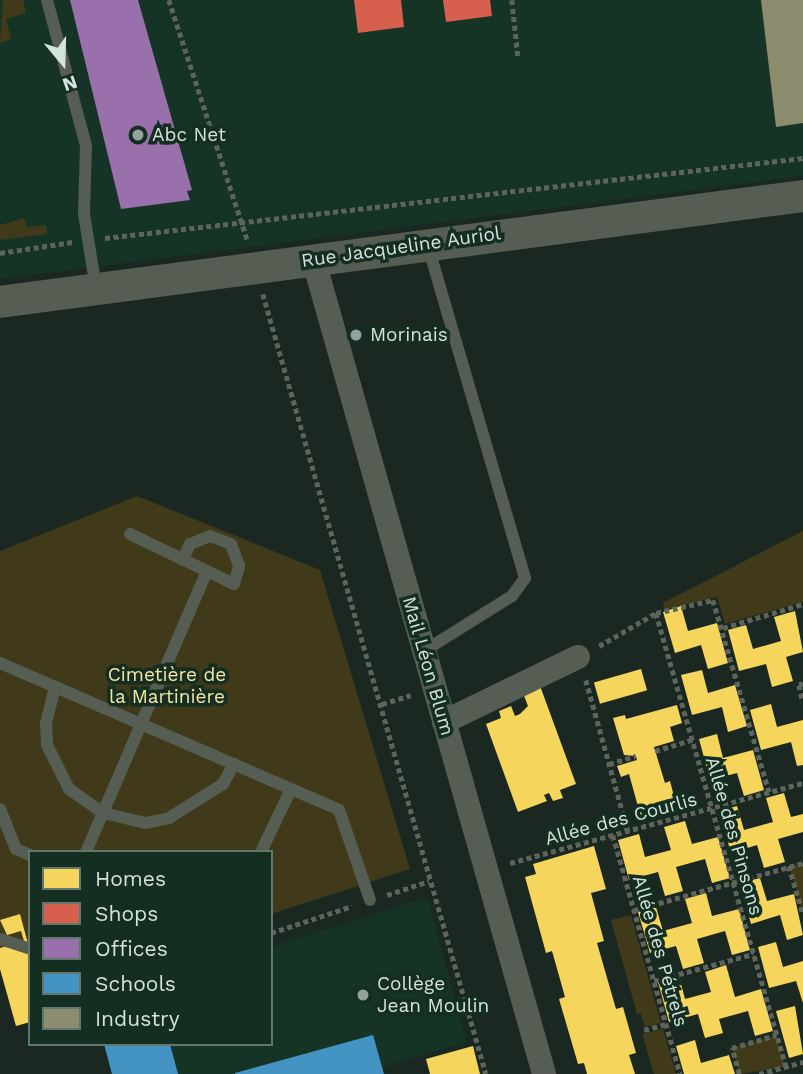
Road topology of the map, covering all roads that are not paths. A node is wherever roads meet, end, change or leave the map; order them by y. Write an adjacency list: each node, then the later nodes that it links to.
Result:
1 (47, 0): 5 (lane)
2 (803, 196): 3 (street, Rue Jacqueline Auriol)
3 (427, 242): 4 (street, Rue Jacqueline Auriol); 10 (lane)
4 (313, 258): 5 (street, Rue Jacqueline Auriol); 10 (street, Mail Léon Blum)
5 (96, 288): 6 (street, Rue Jacqueline Auriol)
6 (0, 302)
7 (130, 534): 8 (lane)
8 (183, 559): 9 (lane); 9 (lane)
9 (208, 571): 15 (lane)
10 (424, 651): 14 (street, Mail Léon Blum)
11 (578, 657): 14 (street)
12 (0, 663): 13 (lane)
13 (55, 687): 15 (lane); 19 (lane)
14 (444, 722): 26 (street, Mail Léon Blum)
15 (142, 725): 16 (lane); 19 (lane)
16 (234, 764): 17 (lane); 19 (lane)
17 (291, 789): 21 (lane); 23 (lane)
18 (0, 808): 22 (lane)
19 (103, 813): 20 (lane)
20 (87, 850)
21 (262, 850)
22 (28, 854)
23 (370, 901)
24 (0, 939): 25 (lane)
25 (28, 948)
26 (544, 1074)

